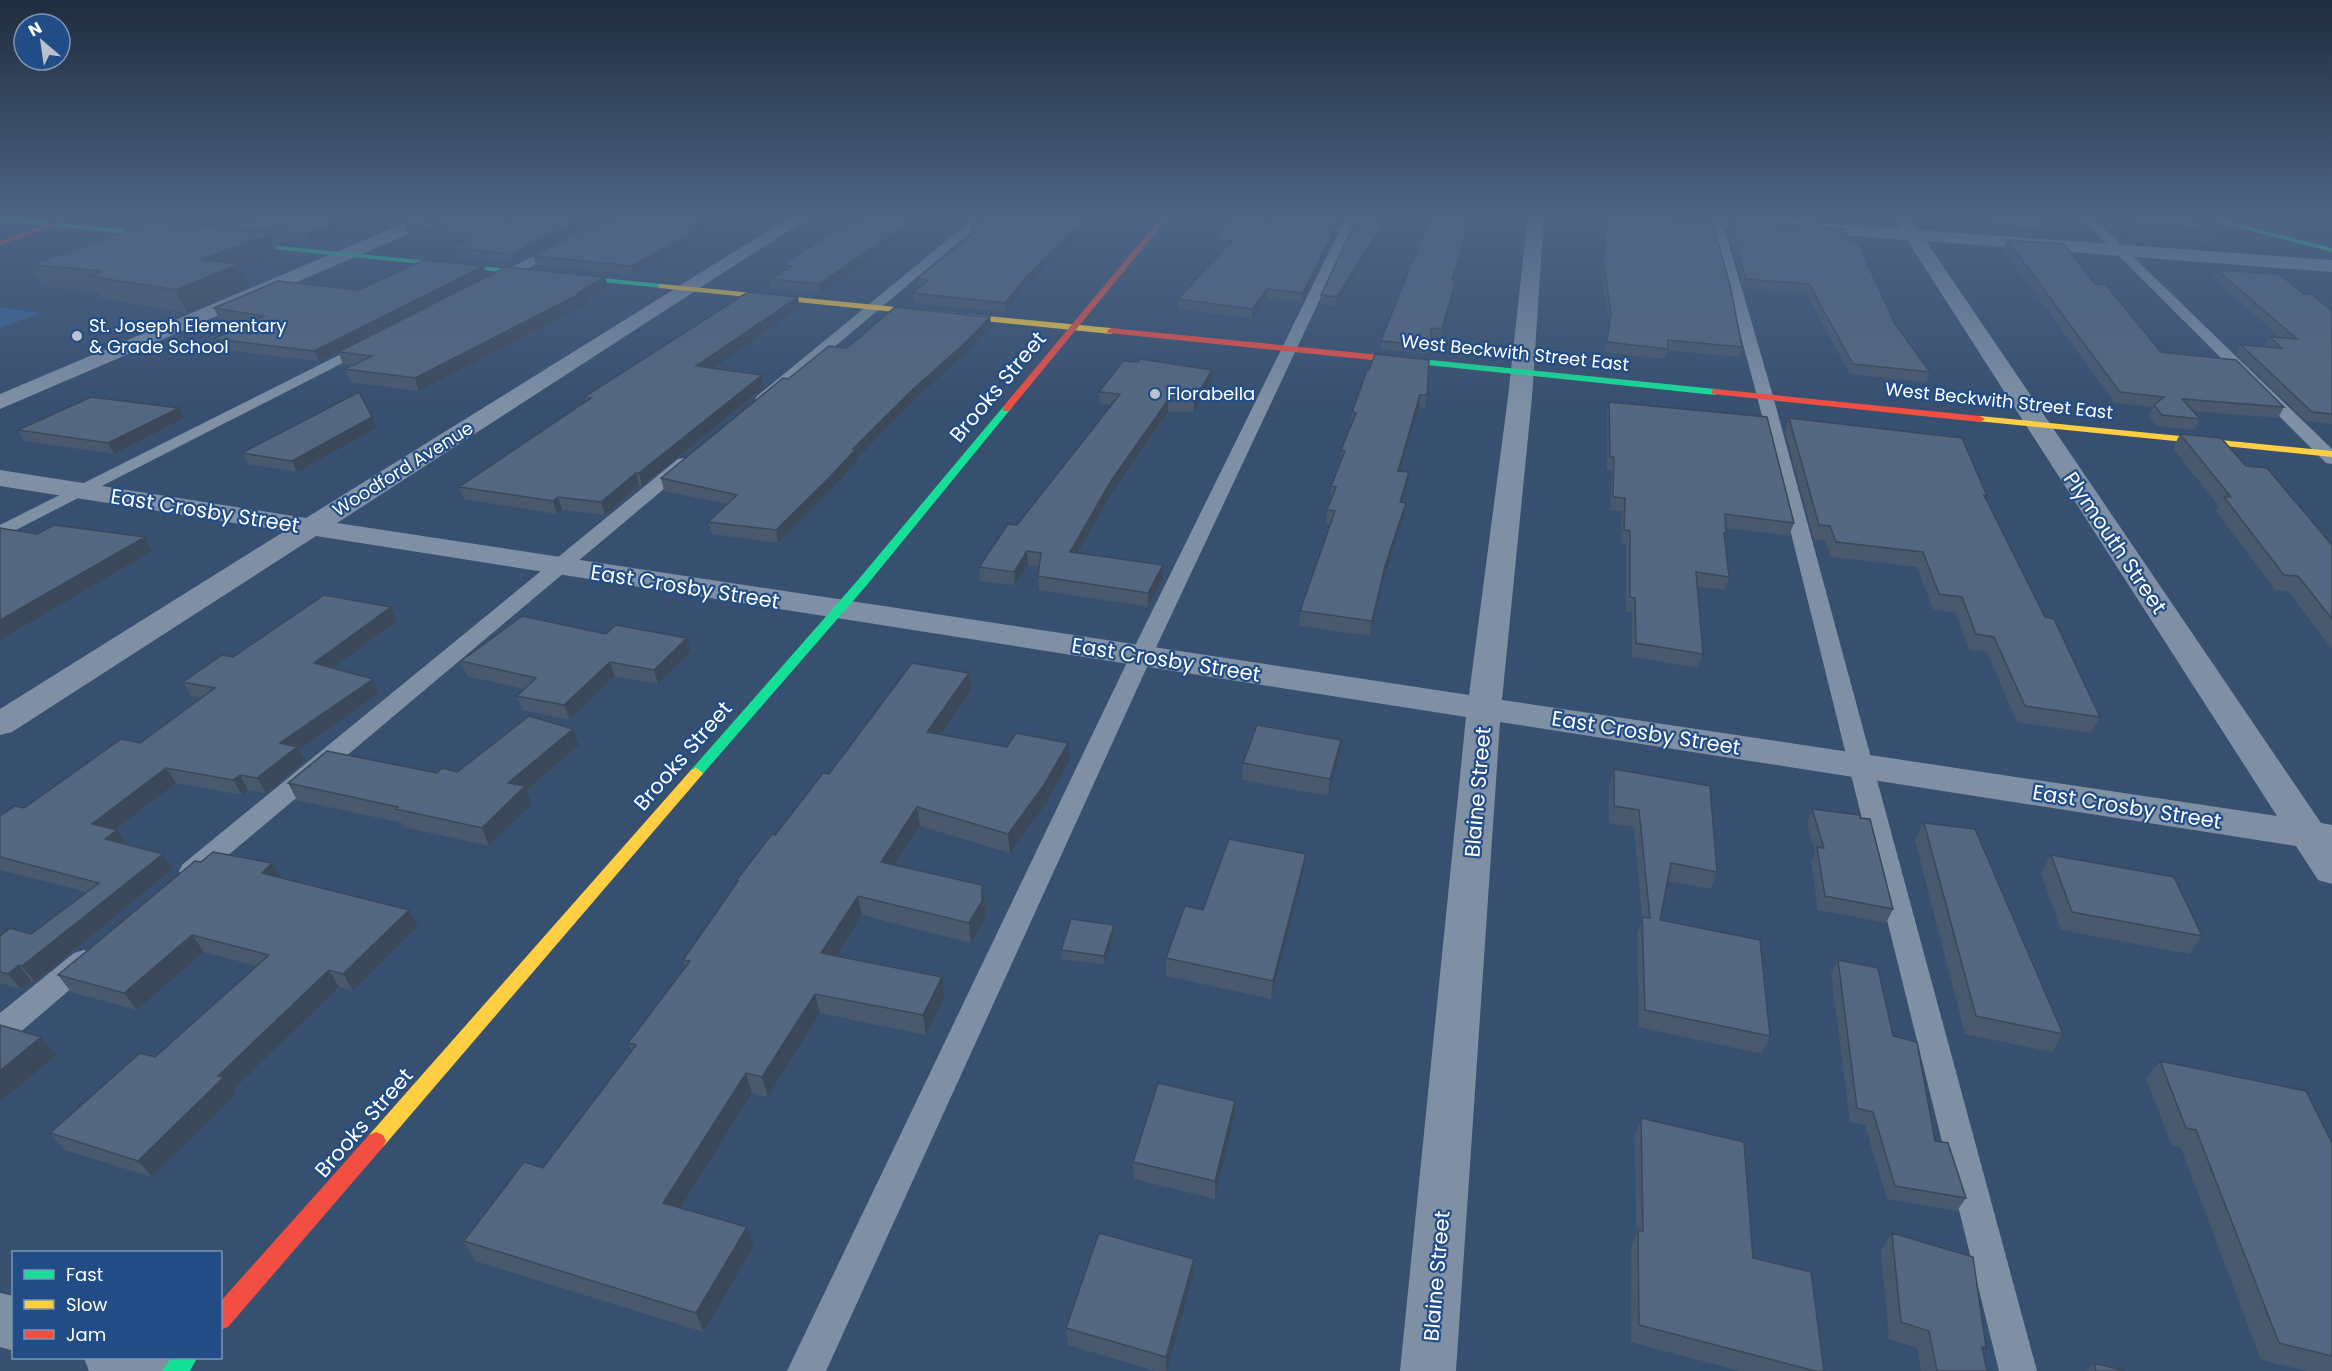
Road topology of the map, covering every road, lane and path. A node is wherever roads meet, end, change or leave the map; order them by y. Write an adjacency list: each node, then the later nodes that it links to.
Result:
1 (290, 278): 20 (street)
2 (498, 278): 12 (lane)
3 (590, 278): 13 (main road, West Beckwith Street East)
4 (704, 278): 13 (street, Woodford Avenue)
5 (909, 278): 14 (lane)
6 (1116, 278): 15 (main road, Brooks Street)
7 (1323, 278): 17 (lane)
8 (1531, 278): 18 (street, Blaine Street)
9 (1732, 278): 19 (lane)
10 (1941, 278): 22 (street, Plymouth Street)
11 (2146, 278): 24 (lane)
12 (479, 287)
13 (690, 287): 14 (main road, West Beckwith Street East); 27 (street, Woodford Avenue)
14 (874, 307): 15 (main road, West Beckwith Street East); 21 (lane)
15 (1075, 328): 17 (main road, West Beckwith Street East); 30 (main road, Brooks Street)
16 (385, 335): 26 (lane)
17 (1289, 350): 18 (main road, West Beckwith Street East); 31 (lane)
18 (1523, 372): 19 (main road, West Beckwith Street East); 32 (street, Blaine Street)
19 (1765, 396): 22 (main road, West Beckwith Street East); 34 (lane)
20 (0, 402)
21 (750, 409)
22 (2035, 423): 24 (main road, West Beckwith Street East); 35 (street, Plymouth Street)
23 (696, 454): 29 (lane)
24 (2330, 455)
25 (0, 478): 26 (street, East Crosby Street)
26 (81, 491): 27 (street, East Crosby Street); 28 (lane)
27 (308, 528): 29 (street, East Crosby Street); 33 (street, Woodford Avenue)
28 (0, 532)
29 (558, 567): 30 (street, East Crosby Street); 37 (lane)
30 (838, 610): 31 (street, East Crosby Street); 40 (main road, Brooks Street)
31 (1141, 656): 32 (street, East Crosby Street); 45 (lane)
32 (1484, 708): 34 (street, East Crosby Street); 46 (street, Blaine Street)
33 (0, 724)
34 (1861, 766): 35 (street, East Crosby Street); 47 (lane)
35 (2321, 837): 36 (street, Plymouth Street)
36 (2332, 870)
37 (173, 887)
38 (100, 948): 39 (lane)
39 (0, 1031)
40 (222, 1317)
41 (115, 1359): 43 (street)
42 (185, 1359): 44 (main road)
43 (152, 1371)
44 (174, 1371)
45 (806, 1371)
46 (1428, 1371)
47 (2018, 1371)

